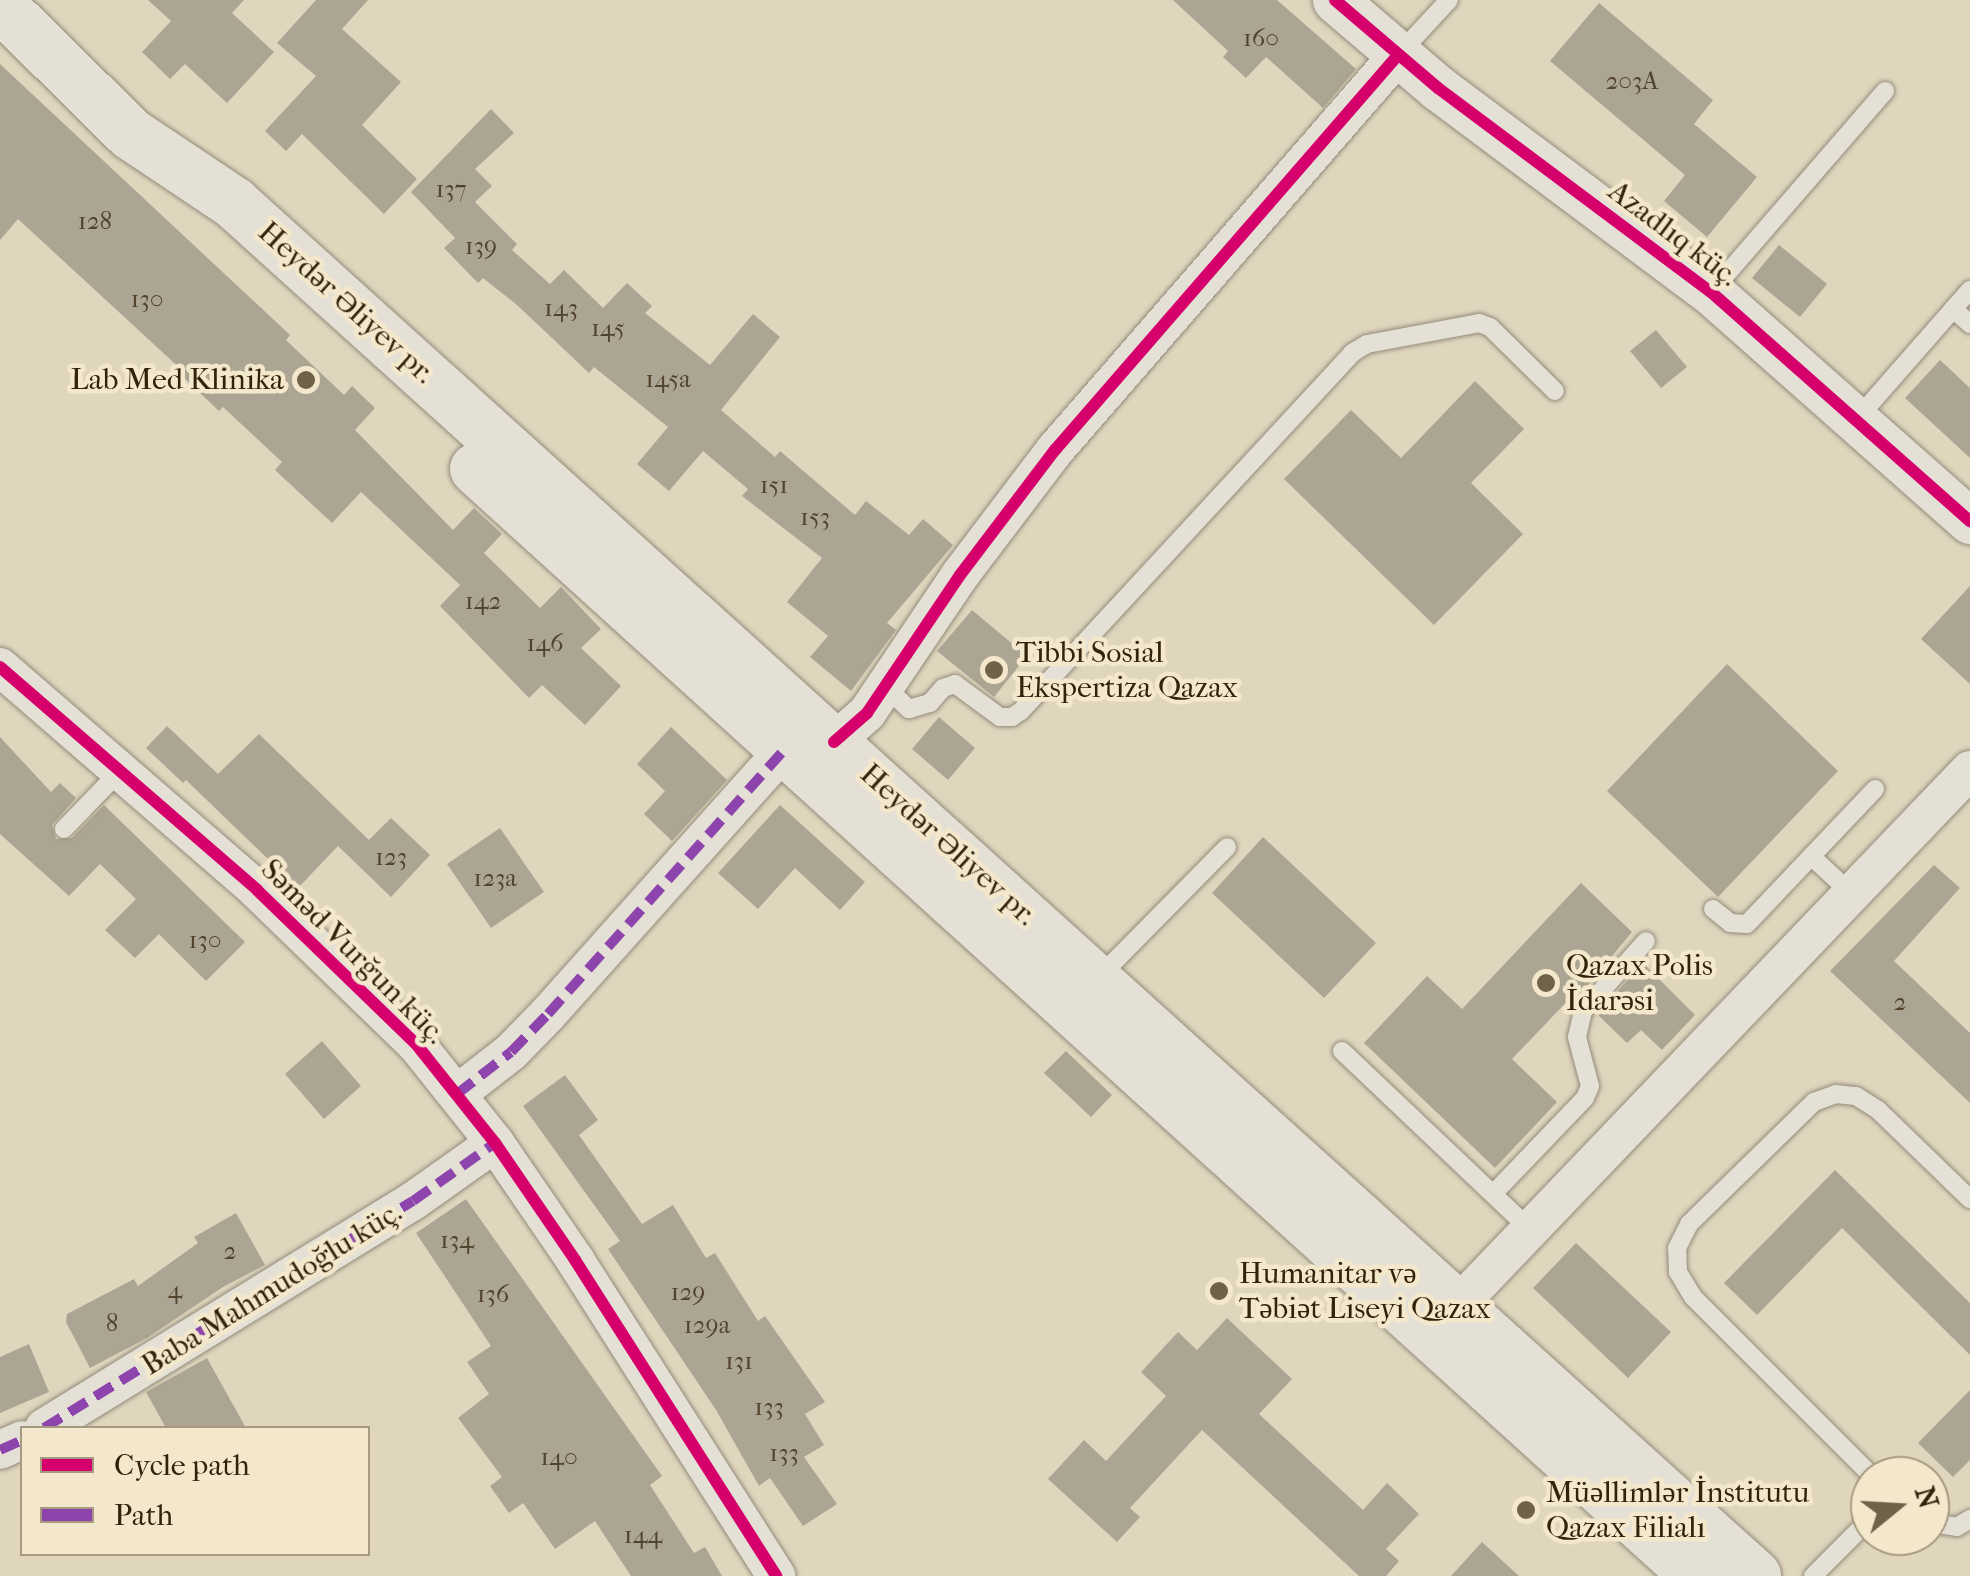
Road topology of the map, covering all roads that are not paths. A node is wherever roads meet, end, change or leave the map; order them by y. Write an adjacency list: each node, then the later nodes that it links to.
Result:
1 (1335, 0): 4 (street, Azadlıq küç.)
2 (1449, 0): 4 (lane)
3 (0, 5): 15 (main road)
4 (1398, 55): 7 (street, Azadlıq küç.); 14 (street)
5 (1885, 91): 7 (lane)
6 (1970, 290): 8 (lane)
7 (1710, 292): 11 (street, Azadlıq küç.)
8 (1953, 309): 9 (lane); 11 (lane)
9 (1970, 324)
10 (1555, 390): 14 (lane)
11 (1856, 420): 12 (street, Azadlıq küç.)
12 (1970, 521)
13 (0, 668): 17 (street, Səməd Vurğun küç.)
14 (886, 687): 15 (street)
15 (809, 755): 25 (main road, Heydər Əliyev pr.); 27 (street); 37 (main road)
16 (1970, 770): 22 (street)
17 (120, 771): 19 (lane); 27 (street, Səməd Vurğun küç.)
18 (1875, 789): 21 (lane)
19 (64, 829)
20 (1227, 847): 25 (lane)
21 (1812, 857): 22 (lane); 23 (lane)
22 (1852, 894): 31 (street)
23 (1713, 909)
24 (1646, 941): 29 (lane)
25 (1096, 980): 32 (main road, Heydər Əliyev pr.)
26 (1342, 1051): 29 (lane)
27 (457, 1094): 28 (street, Səməd Vurğun küç.)
28 (495, 1143): 33 (street, Baba Mahmudoğlu küç.); 36 (street, Səməd Vurğun küç.)
29 (1493, 1194): 31 (lane)
30 (1970, 1199): 34 (lane)
31 (1532, 1231): 32 (street)
32 (1457, 1306): 38 (main road, Heydər Əliyev pr.)
33 (47, 1426)
34 (1852, 1456)
35 (1850, 1539): 39 (lane)
36 (776, 1576)
37 (1697, 1576)
38 (1755, 1576)
39 (1813, 1576)

